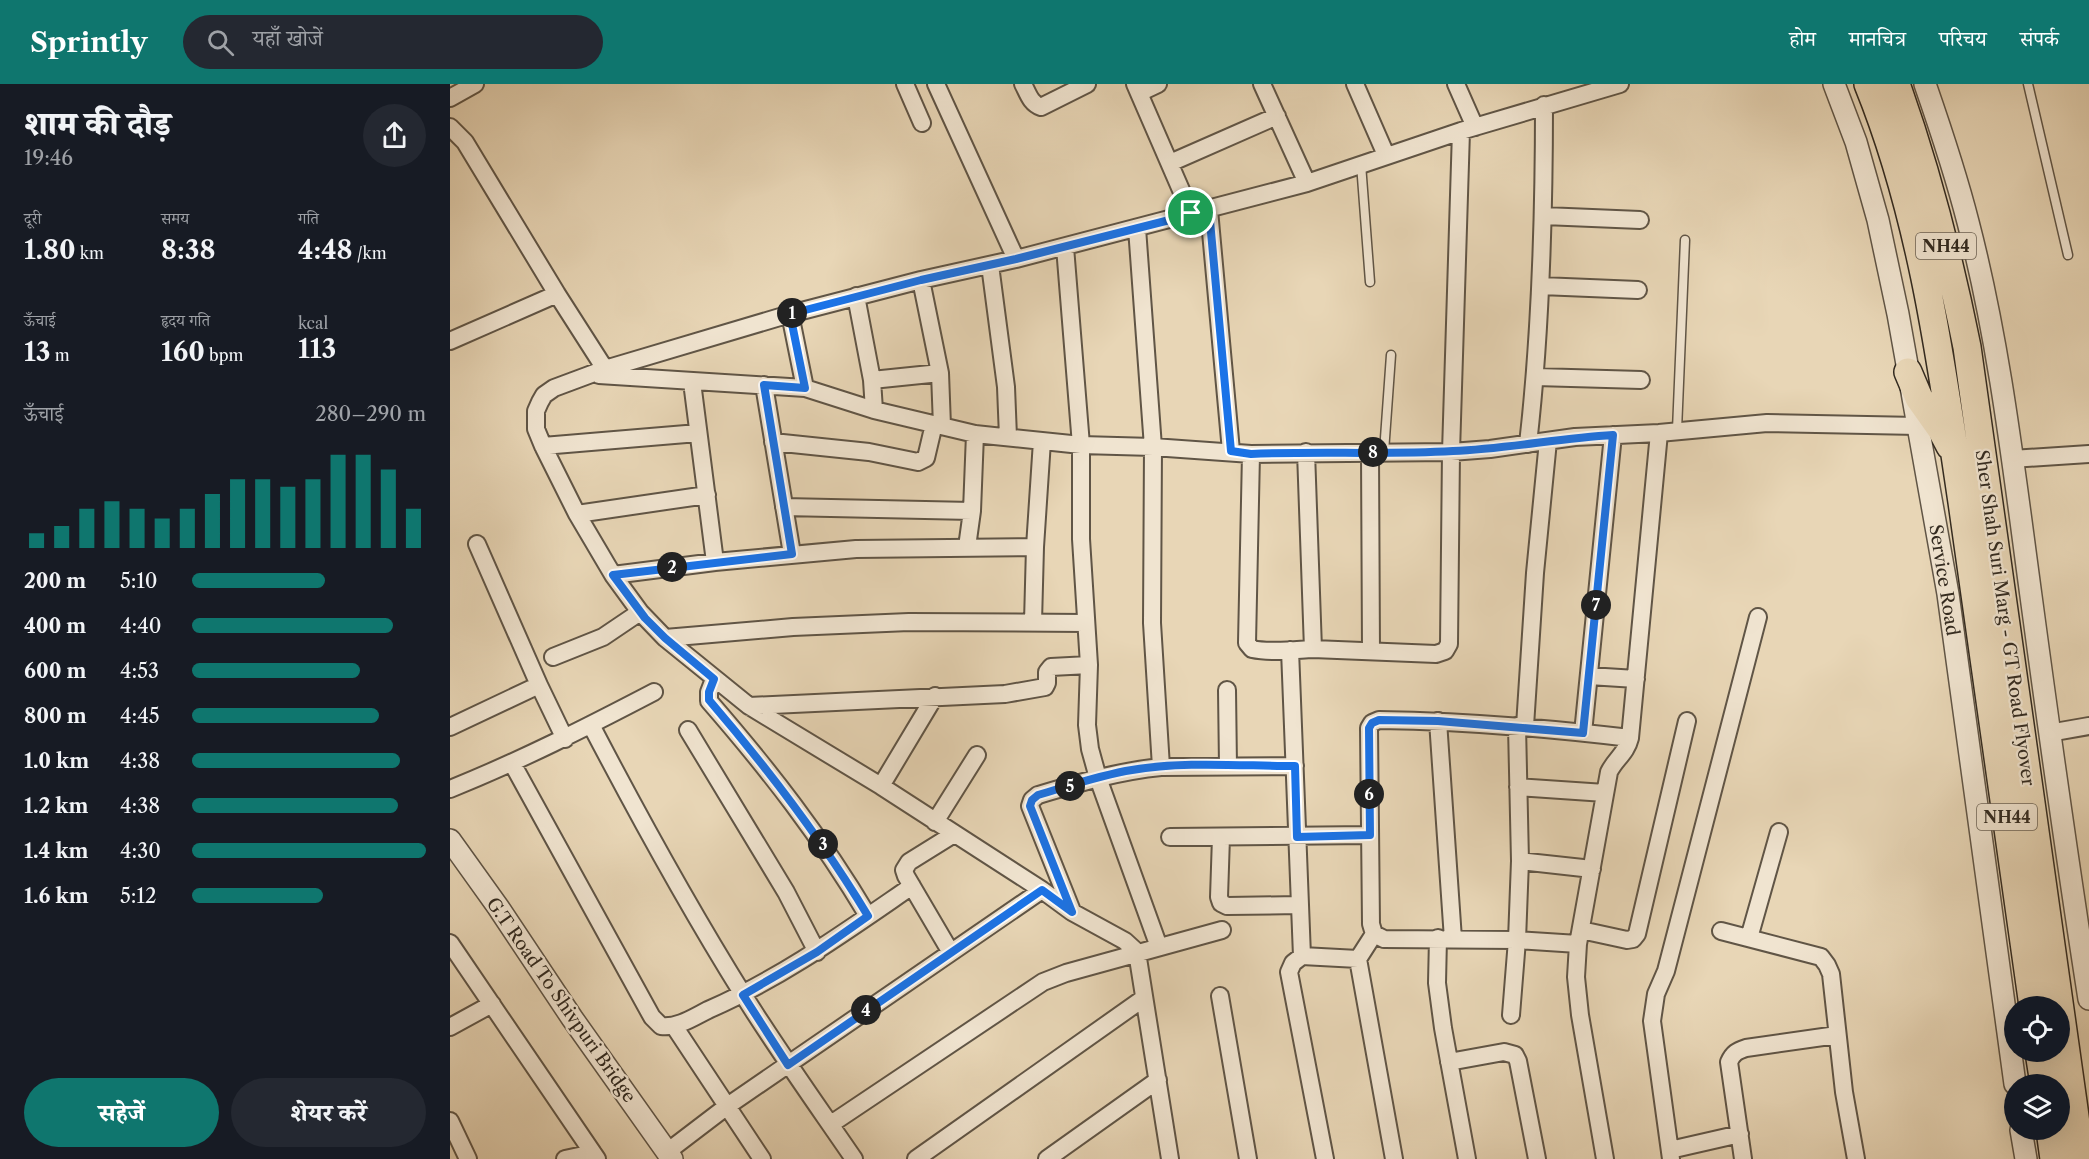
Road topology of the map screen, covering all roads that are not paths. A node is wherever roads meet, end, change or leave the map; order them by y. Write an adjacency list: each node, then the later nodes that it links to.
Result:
1 (475, 84): 17 (street)
2 (905, 84): 20 (street)
3 (936, 84): 35 (street)
4 (1023, 84): 5 (street)
5 (1087, 84)
6 (1158, 84): 16 (street)
7 (1262, 84): 19 (street)
8 (1355, 84): 23 (street)
9 (1456, 84): 22 (street)
10 (1620, 84): 18 (street)
11 (1834, 84): 48 (street, Service Road)
12 (1868, 84): 78 (highway, NH44)
13 (1896, 84): 159 (highway, Sher Shah Suri Marg - GT Road Flyover / NH44)
14 (1925, 84): 77 (street)
15 (2028, 84): 34 (lane)
16 (1137, 88): 24 (street)
17 (450, 98)
18 (1544, 105): 22 (street); 29 (street)
19 (1277, 116): 24 (street); 26 (street)
20 (922, 123)
21 (450, 127): 41 (street)
22 (1468, 129): 23 (street); 74 (street)
23 (1386, 155): 25 (street)
24 (1170, 163): 28 (street)
25 (1361, 164): 26 (street); 38 (lane)
26 (1307, 183): 27 (street)
27 (1209, 210): 28 (street); 71 (street)
28 (1191, 213): 31 (street)
29 (1544, 216): 30 (street); 39 (street)
30 (1640, 220)
31 (1137, 228): 33 (street); 70 (street)
32 (1684, 240): 58 (lane)
33 (1065, 246): 35 (street); 68 (street)
34 (2068, 255)
35 (1016, 259): 36 (street)
36 (990, 264): 37 (street); 63 (street)
37 (921, 280): 42 (street); 47 (street)
38 (1370, 282)
39 (1542, 286): 40 (street); 49 (street)
40 (1638, 290)
41 (557, 294): 44 (street); 46 (street)
42 (856, 296): 43 (street); 50 (street)
43 (790, 314): 46 (street); 54 (street)
44 (450, 341)
45 (1391, 355): 73 (lane)
46 (598, 372): 52 (street); 69 (street)
47 (940, 372): 50 (street); 56 (street)
48 (1908, 372): 57 (street, Service Road); 78 (highway)
49 (1536, 377): 51 (street); 67 (street)
50 (872, 380): 55 (street)
51 (1641, 380)
52 (692, 382): 53 (street); 59 (street)
53 (764, 385): 54 (street); 66 (street)
54 (805, 388): 55 (street)
55 (874, 410): 56 (street)
56 (938, 425): 61 (street); 66 (street)
57 (1918, 426): 58 (street); 171 (street, Service Road)
58 (1677, 430): 60 (street)
59 (698, 433): 69 (street); 79 (street)
60 (1659, 433): 62 (street); 101 (street)
61 (975, 434): 63 (street); 81 (street)
62 (1613, 435): 65 (street); 99 (street)
63 (1008, 437): 64 (street)
64 (1042, 441): 68 (street); 85 (street)
65 (1548, 441): 67 (street); 110 (street)
66 (773, 442): 80 (street)
67 (1528, 444): 74 (street)
68 (1082, 445): 70 (street); 92 (street)
69 (543, 446): 82 (street)
70 (1153, 447): 71 (street); 120 (street)
71 (1231, 451): 75 (street)
72 (1306, 452): 73 (street); 75 (street); 94 (street)
73 (1377, 452): 74 (street); 96 (street)
74 (1451, 452): 96 (street)
75 (1251, 454): 95 (street)
76 (2089, 454): 77 (street)
77 (2012, 459): 115 (street)
78 (1958, 473): 160 (highway, Sher Shah Suri Marg - GT Road Flyover / NH44)
79 (707, 495): 82 (street); 87 (street)
80 (784, 507): 81 (street); 86 (street)
81 (972, 511): 84 (street)
82 (577, 514): 88 (street)
83 (477, 544): 102 (street)
84 (967, 547): 85 (street); 86 (street)
85 (1035, 547): 91 (street)
86 (792, 554): 87 (street)
87 (715, 562): 88 (street)
88 (613, 575): 89 (street)
89 (640, 612): 93 (street); 97 (street)
90 (1758, 617): 180 (street)
91 (1033, 622): 92 (street); 93 (street)
92 (1086, 623): 98 (street)
93 (665, 638): 100 (street)
94 (1313, 649): 95 (street); 96 (street)
95 (1290, 650): 122 (street)
96 (1371, 651)
97 (553, 657)
98 (1089, 665): 105 (street); 123 (street)
99 (1589, 676): 101 (street); 114 (street)
100 (714, 679): 106 (street); 142 (street)
101 (1636, 679): 116 (street)
102 (539, 685): 112 (street); 117 (street)
103 (1227, 690): 121 (street)
104 (654, 692): 109 (street)
105 (935, 696): 106 (street); 124 (street)
106 (749, 706): 124 (street)
107 (1438, 721): 110 (street); 131 (street); 147 (street)
108 (1687, 721): 146 (street)
109 (591, 725): 117 (street); 157 (street)
110 (1521, 726): 114 (street); 125 (street)
111 (2089, 726): 115 (street)
112 (450, 727)
113 (688, 730): 153 (street)
114 (1583, 733): 116 (street)
115 (2049, 733): 162 (street)
116 (1630, 738): 127 (street)
117 (565, 739): 119 (street)
118 (977, 755): 128 (street)
119 (512, 763): 126 (street); 165 (street)
120 (1161, 766): 121 (street); 123 (street)
121 (1228, 766): 122 (street)
122 (1295, 766): 134 (street)
123 (1098, 778): 141 (street); 151 (street)
124 (881, 786): 128 (street)
125 (1518, 787): 127 (street); 136 (street)
126 (450, 789)
127 (1605, 793): 137 (street)
128 (936, 822): 130 (street)
129 (1779, 832): 148 (street)
130 (954, 834): 138 (street); 139 (street)
131 (1370, 835): 134 (street); 145 (street)
132 (1170, 837): 133 (street)
133 (1221, 837): 134 (street); 140 (street)
134 (1297, 837): 140 (street)
135 (450, 840): 179 (street, G.T Road To Shivpuri Bridge)
136 (1520, 861): 137 (street); 149 (street)
137 (1592, 869): 146 (street)
138 (912, 886): 142 (street); 152 (street)
139 (1042, 890): 141 (street); 152 (street)
140 (1299, 906): 155 (street)
141 (1072, 912): 154 (street)
142 (868, 916): 153 (street)
143 (1222, 930): 151 (street)
144 (1721, 931): 148 (street)
145 (1374, 934): 147 (street); 156 (street)
146 (1579, 937): 149 (street); 194 (street)
147 (1446, 938): 149 (street); 168 (street)
148 (1749, 938): 167 (street)
149 (1517, 940): 164 (street)
150 (450, 943): 163 (street)
151 (1159, 948): 154 (street)
152 (950, 951): 170 (street)
153 (817, 952): 157 (street)
154 (1137, 952): 161 (street); 175 (street)
155 (1302, 956): 156 (street); 191 (street)
156 (1358, 959): 182 (street)
157 (743, 995): 165 (street); 170 (street)
158 (1220, 996): 190 (street)
159 (2041, 996)
160 (2041, 996)
161 (1144, 998): 172 (street); 187 (street)
162 (2089, 999)
163 (492, 1004): 166 (street); 181 (street)
164 (1511, 1015)
165 (674, 1026): 173 (street)
166 (450, 1027)
167 (1837, 1035): 176 (street); 196 (street)
168 (1449, 1062): 192 (street); 193 (street)
169 (2057, 1062): 199 (highway, Sher Shah Suri Marg - GT Road Flyover / NH44)
170 (788, 1065): 173 (street); 175 (street)
171 (2014, 1074)
172 (1158, 1080): 188 (street); 189 (street)
173 (726, 1107): 179 (street); 185 (street)
174 (450, 1121): 183 (street)
175 (831, 1124): 186 (street)
176 (1740, 1134): 180 (street); 195 (street)
177 (2023, 1140): 197 (street)
178 (2051, 1140): 198 (highway)
179 (670, 1155)
180 (1670, 1155)
181 (595, 1156): 184 (street)
182 (1388, 1158)
183 (468, 1159)
184 (565, 1159)
185 (762, 1159)
186 (854, 1159)
187 (916, 1159)
188 (1047, 1159)
189 (1170, 1159)
190 (1248, 1159)
191 (1325, 1159)
192 (1467, 1159)
193 (1537, 1159)
194 (1605, 1159)
195 (1743, 1159)
196 (1856, 1159)
197 (2026, 1159)
198 (2054, 1159)
199 (2081, 1159)

